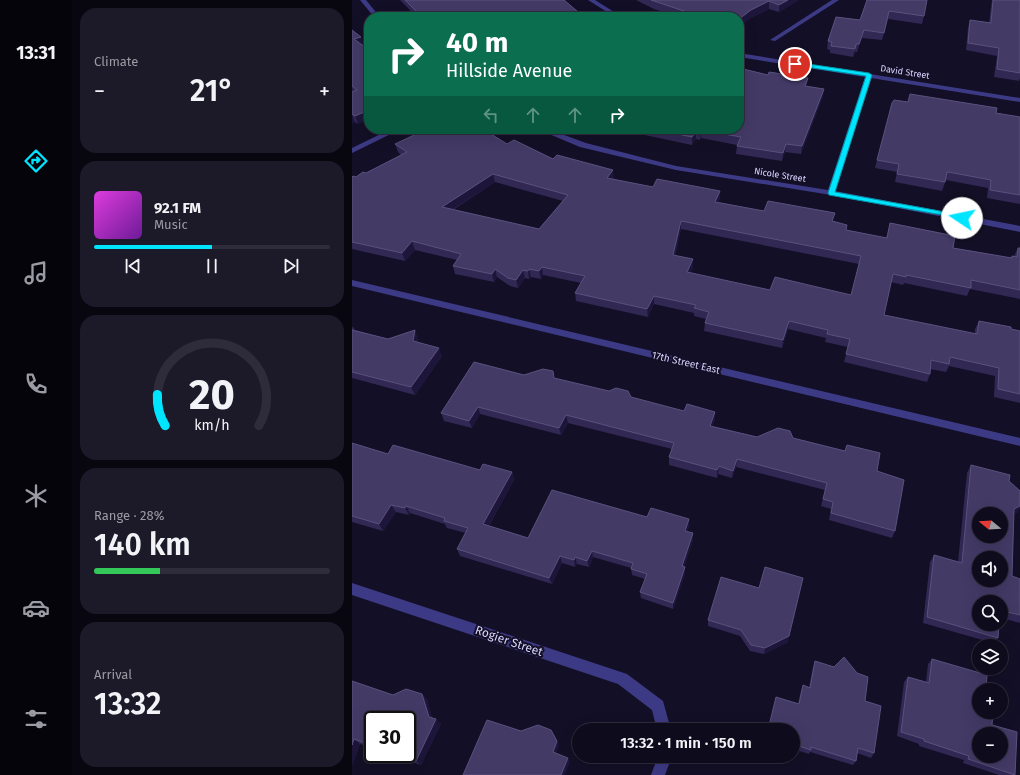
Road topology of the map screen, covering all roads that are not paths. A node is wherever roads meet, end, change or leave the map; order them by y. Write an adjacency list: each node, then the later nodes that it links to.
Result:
1 (363, 0): 4 (street)
2 (591, 0): 5 (street)
3 (836, 0): 6 (street)
4 (373, 12)
5 (611, 12)
6 (773, 40)
7 (744, 56): 8 (street, David Street)
8 (869, 75): 9 (street, David Street); 13 (street)
9 (1020, 100)
10 (387, 134): 12 (street)
11 (554, 134): 13 (street, Nicole Street)
12 (352, 151)
13 (831, 193): 14 (street, Nicole Street)
14 (1020, 229)
15 (352, 283): 16 (street, 17th Street East)
16 (1020, 442)
17 (352, 589): 18 (street, Rogier Street)
18 (662, 723)
19 (662, 763): 20 (street)
20 (658, 775)

